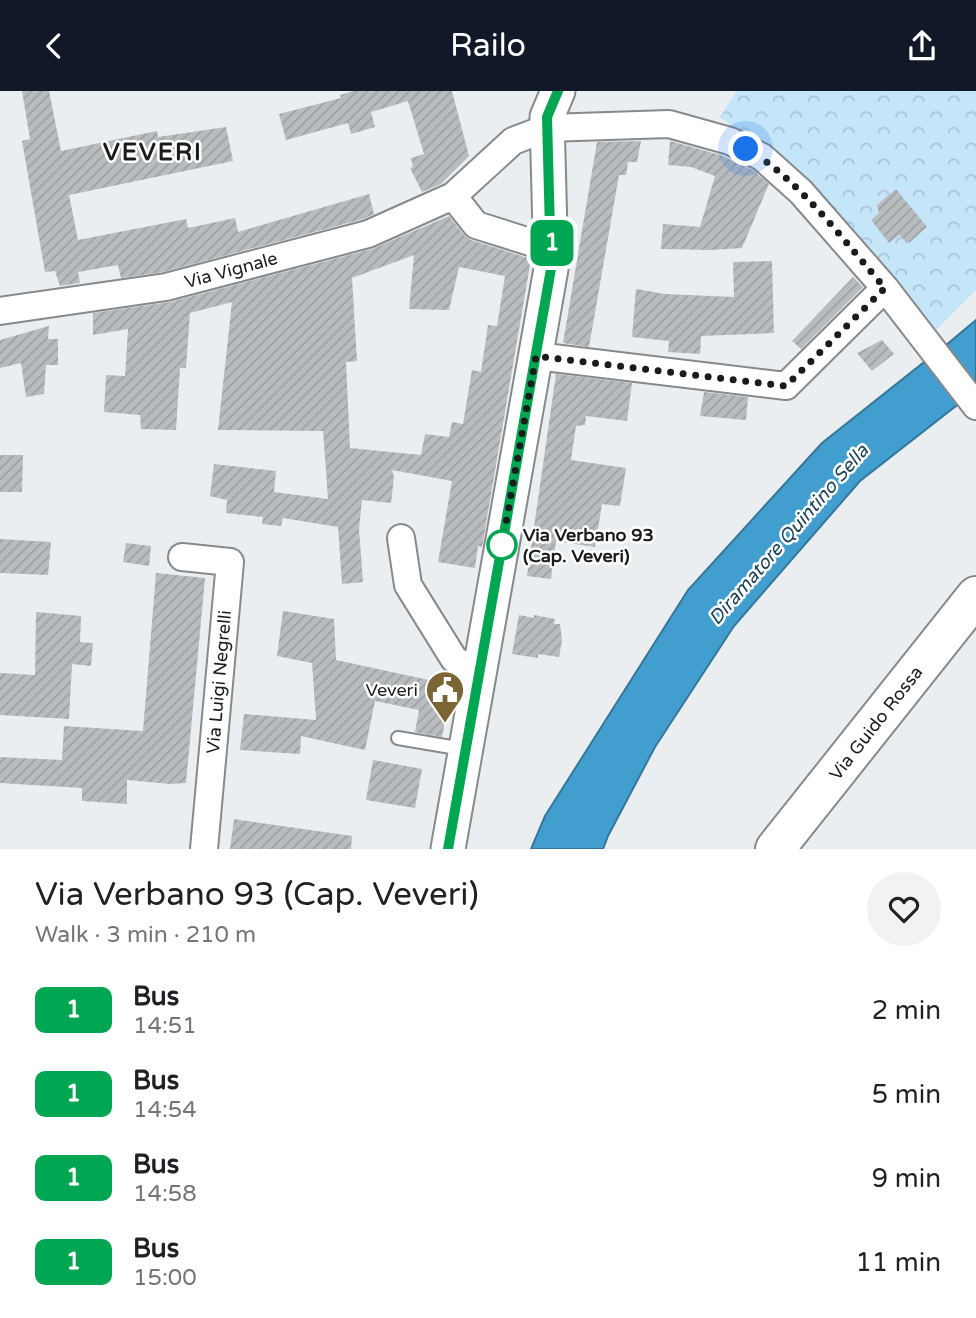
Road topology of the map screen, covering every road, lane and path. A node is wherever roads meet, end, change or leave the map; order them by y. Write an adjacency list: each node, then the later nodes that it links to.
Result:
1 (558, 91): 2 (street)
2 (547, 128): 3 (street, Via Vignale); 4 (street); 5 (street, Via Vignale)
3 (453, 196): 4 (street); 6 (street, Via Vignale)
4 (552, 249): 7 (street)
5 (885, 288): 7 (street); 8 (street, Via Vignale)
6 (0, 311)
7 (536, 356): 12 (street)
8 (972, 401)
9 (401, 538): 12 (street)
10 (182, 557): 15 (street, Via Luigi Negrelli)
11 (976, 596): 17 (main road, Via Guido Rossa)
12 (479, 676): 14 (street)
13 (398, 737): 14 (lane)
14 (466, 750): 16 (street)
15 (204, 849)
16 (448, 849)
17 (775, 849)

